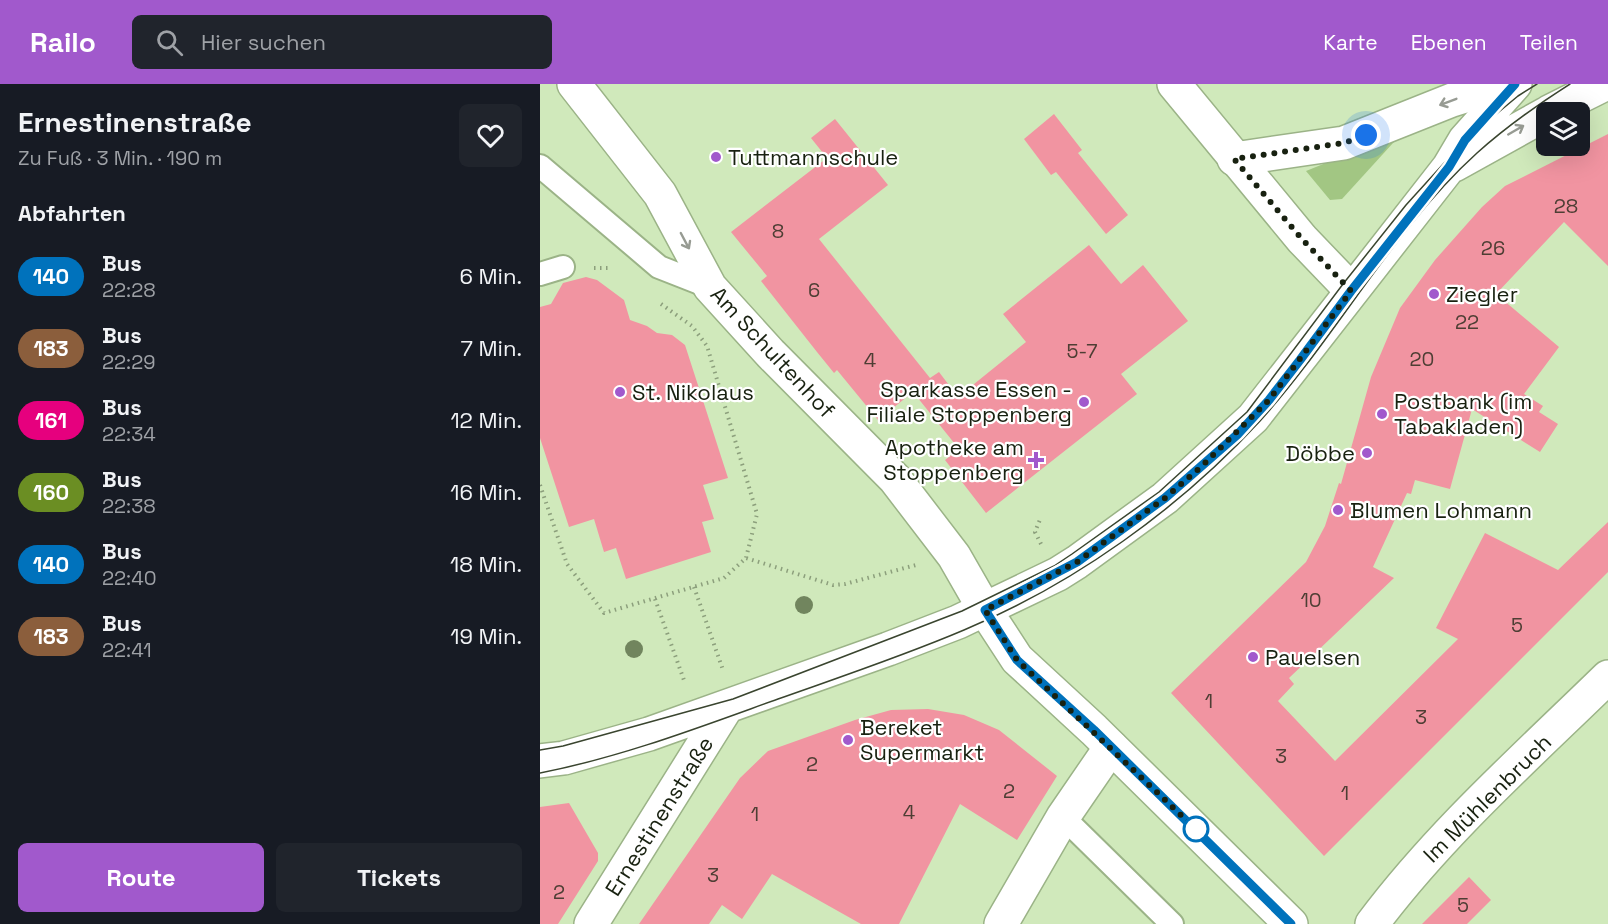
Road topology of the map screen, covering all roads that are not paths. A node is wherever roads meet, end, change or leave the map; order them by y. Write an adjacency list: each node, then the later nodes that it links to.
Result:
1 (574, 84): 13 (main road, Am Schultenhof, one-way to 13)
2 (1174, 84): 8 (main road)
3 (1503, 84): 8 (main road, one-way to 8)
4 (1515, 84): 10 (main road)
5 (1605, 84): 6 (main road)
6 (1570, 102)
7 (1536, 120): 10 (main road, one-way to 7)
8 (1234, 159): 14 (main road)
9 (540, 166): 13 (lane)
10 (1449, 167): 14 (main road)
11 (563, 267): 12 (lane)
12 (540, 274)
13 (710, 287): 15 (main road, Am Schultenhof)
14 (1351, 291): 15 (main road)
15 (985, 610): 17 (main road); 18 (main road, Am Schultenhof)
16 (1608, 676): 25 (main road, Im Mühlenbruch)
17 (726, 708): 19 (main road); 21 (main road, Ernestinenstraße)
18 (1111, 747): 20 (main road); 24 (main road, Am Schultenhof)
19 (540, 761)
20 (1063, 817): 22 (main road); 23 (lane)
21 (591, 924)
22 (1001, 924)
23 (1172, 924)
24 (1291, 924)
25 (1372, 924)

